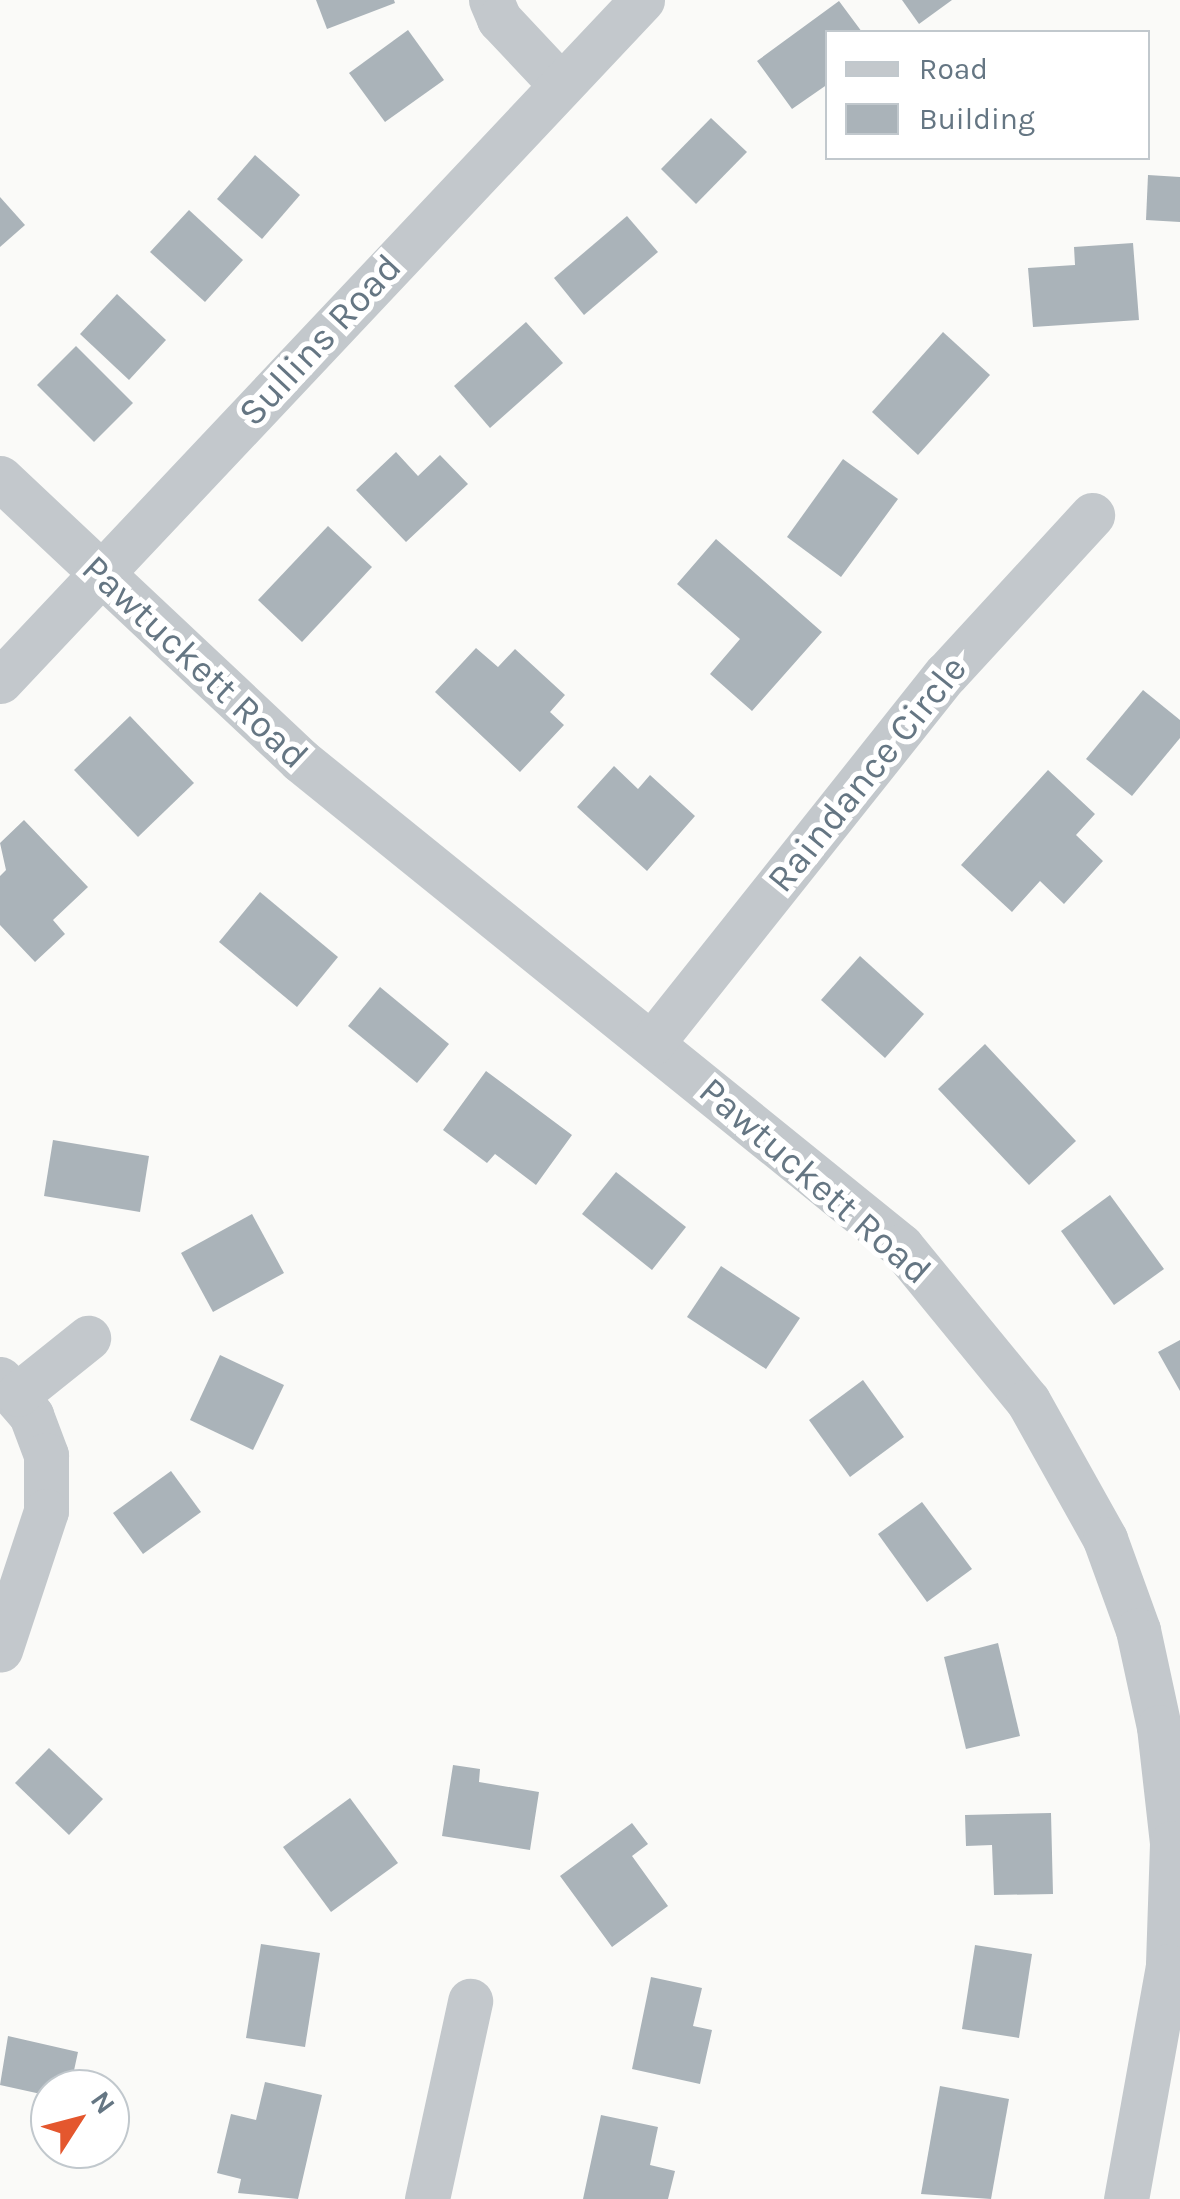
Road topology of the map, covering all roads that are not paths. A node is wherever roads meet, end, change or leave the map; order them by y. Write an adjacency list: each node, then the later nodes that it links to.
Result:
1 (491, 0): 3 (street)
2 (642, 0): 3 (street, Sullins Road)
3 (560, 84): 6 (street, Sullins Road)
4 (0, 478): 6 (street, Pawtuckett Road)
5 (1092, 515): 8 (street, Raindance Circle)
6 (100, 575): 7 (street, Sullins Road); 8 (street, Pawtuckett Road)
7 (0, 681)
8 (652, 1042): 12 (street, Pawtuckett Road)
9 (88, 1338): 10 (street)
10 (9, 1386): 11 (street)
11 (0, 1650)
12 (1176, 1842): 15 (street, Pawtuckett Road)
13 (470, 2001): 14 (street)
14 (428, 2199)
15 (1126, 2199)

